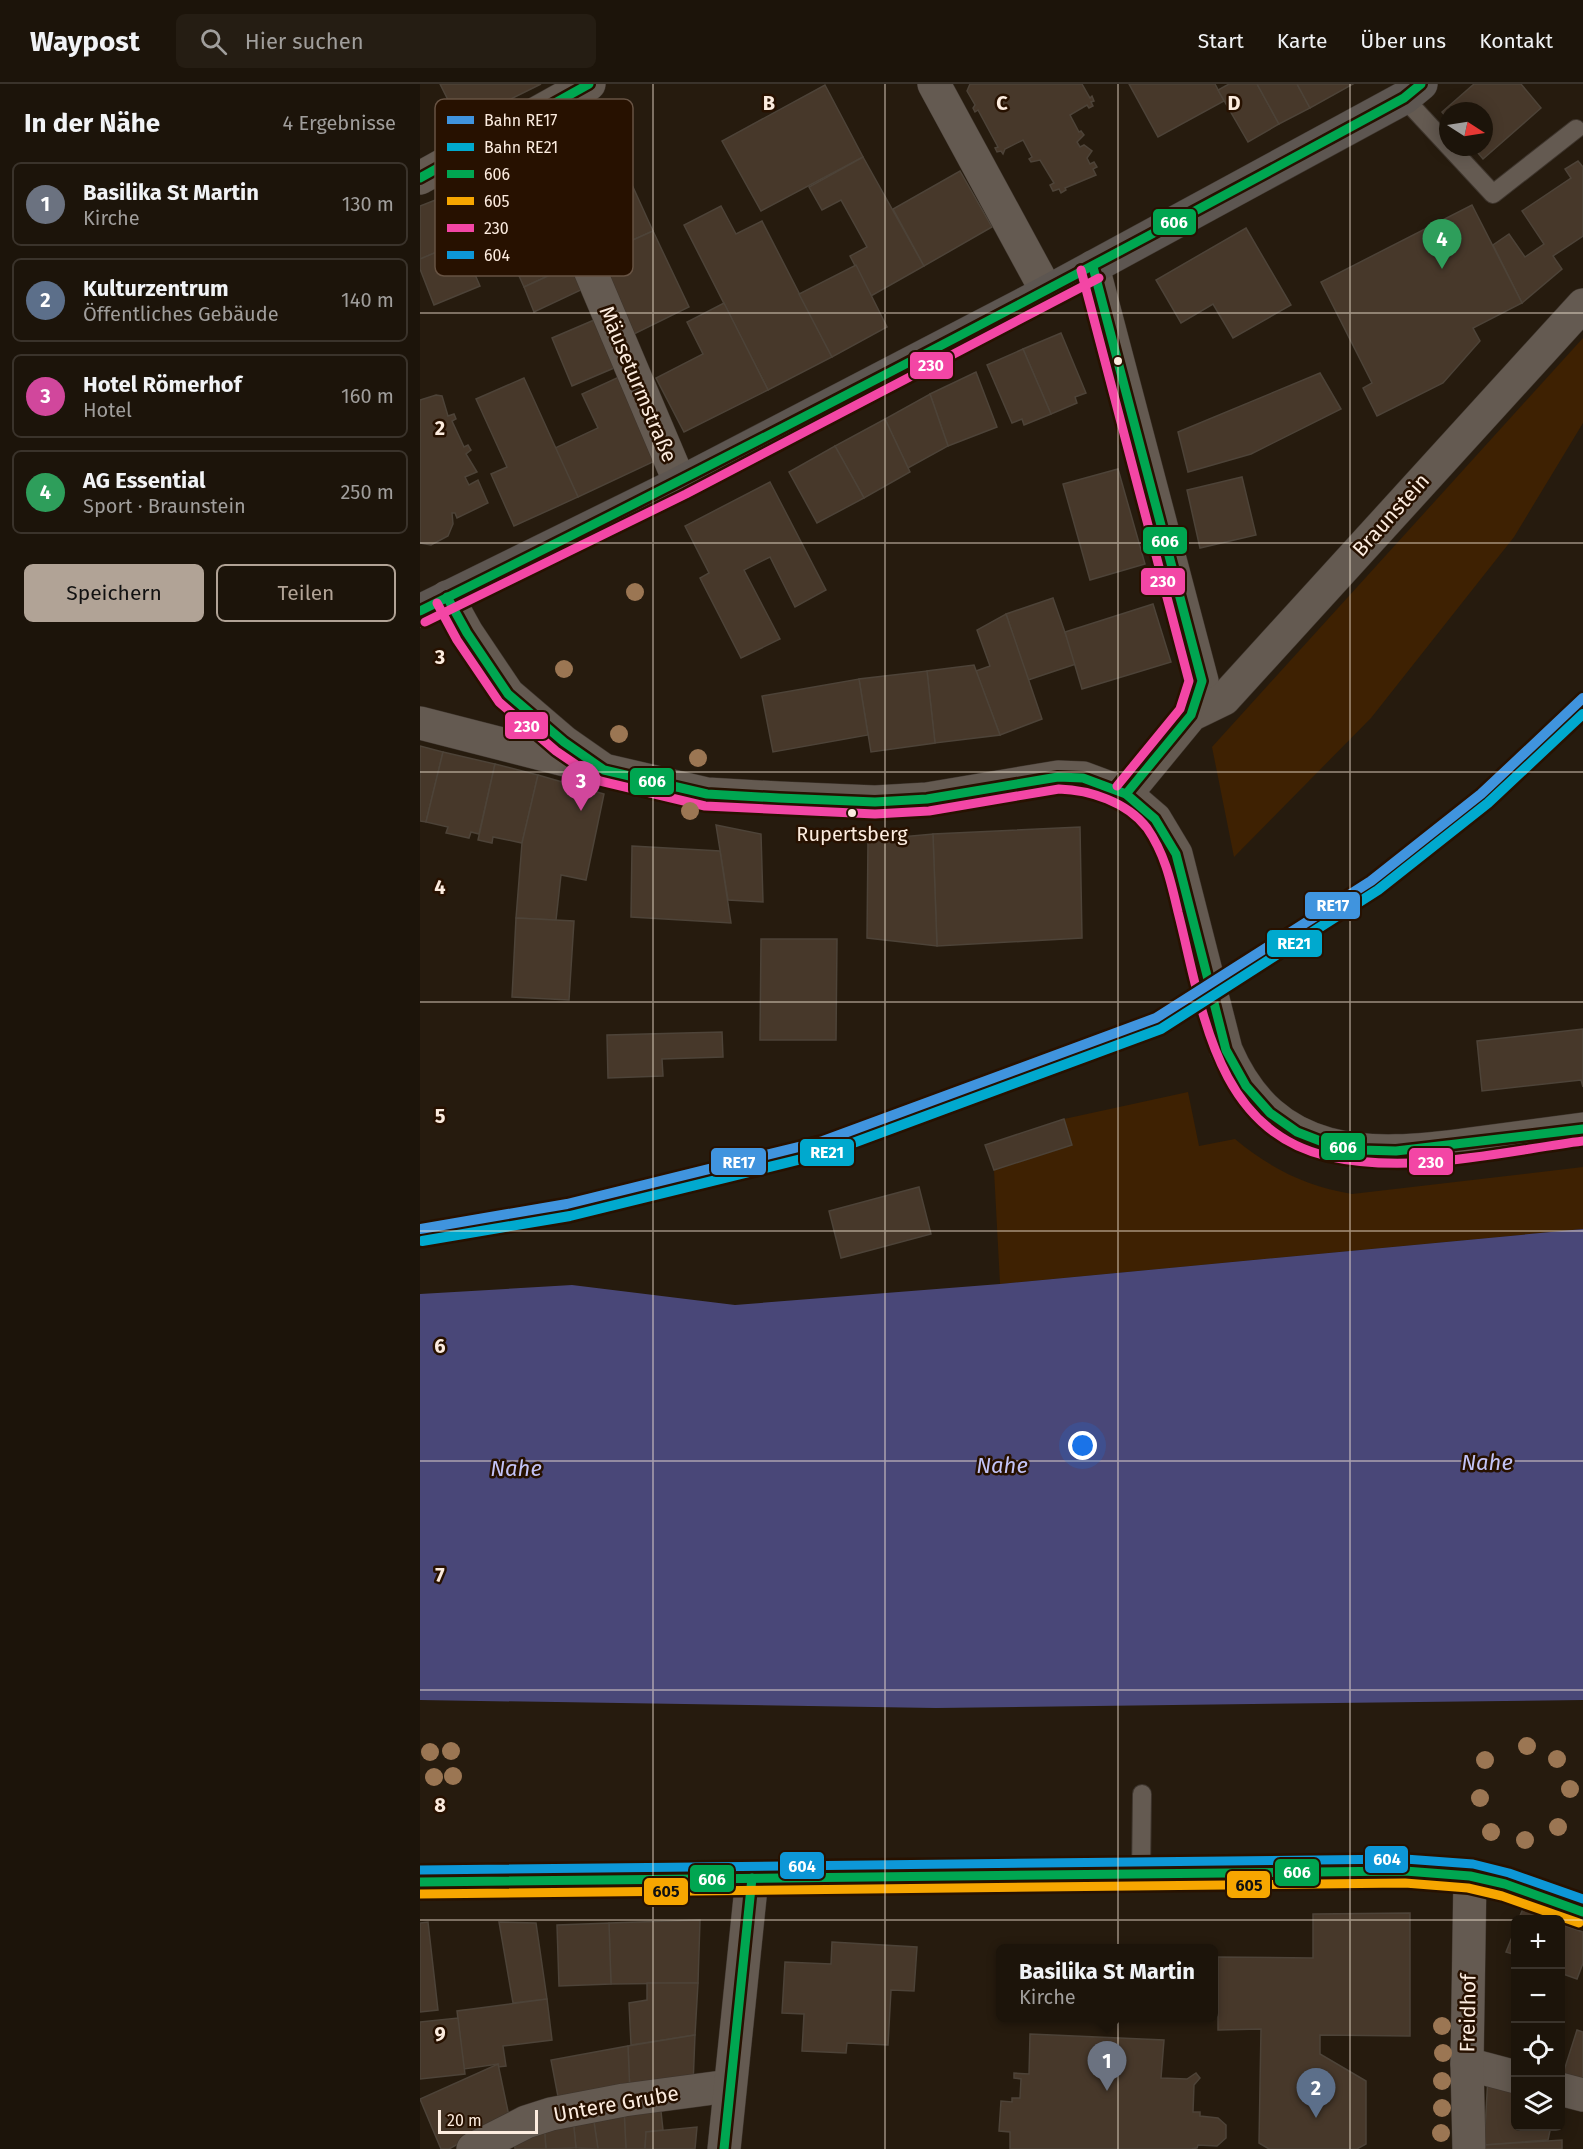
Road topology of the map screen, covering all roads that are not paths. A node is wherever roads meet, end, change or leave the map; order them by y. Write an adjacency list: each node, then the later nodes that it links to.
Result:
1 (589, 84): 4 (street)
2 (934, 84): 10 (street)
3 (1414, 88): 5 (lane); 8 (main road)
4 (561, 99)
5 (1576, 129)
6 (435, 170): 7 (street)
7 (420, 178)
8 (1093, 267): 10 (main road); 14 (street)
9 (593, 276): 12 (street, Mäuseturmstraße)
10 (1047, 292): 12 (main road)
11 (1583, 305): 14 (street, Braunstein)
12 (680, 483): 13 (main road)
13 (434, 604): 16 (street)
14 (1191, 715): 17 (street)
15 (420, 723): 16 (street)
16 (604, 770): 17 (street)
17 (1126, 794): 18 (street)
18 (1583, 1129)
19 (1142, 1794): 20 (lane)
20 (1141, 1874): 21 (street); 22 (street)
21 (1470, 1876): 24 (street); 25 (street, Freidhof)
22 (752, 1878): 23 (street); 26 (street)
23 (420, 1882)
24 (1583, 1912)
25 (1492, 2070): 31 (street, Freidhof)
26 (729, 2086): 29 (street, Untere Grube); 30 (street)
27 (1565, 2090): 28 (street)
28 (1583, 2094)
29 (473, 2149)
30 (724, 2149)
31 (1469, 2149)

